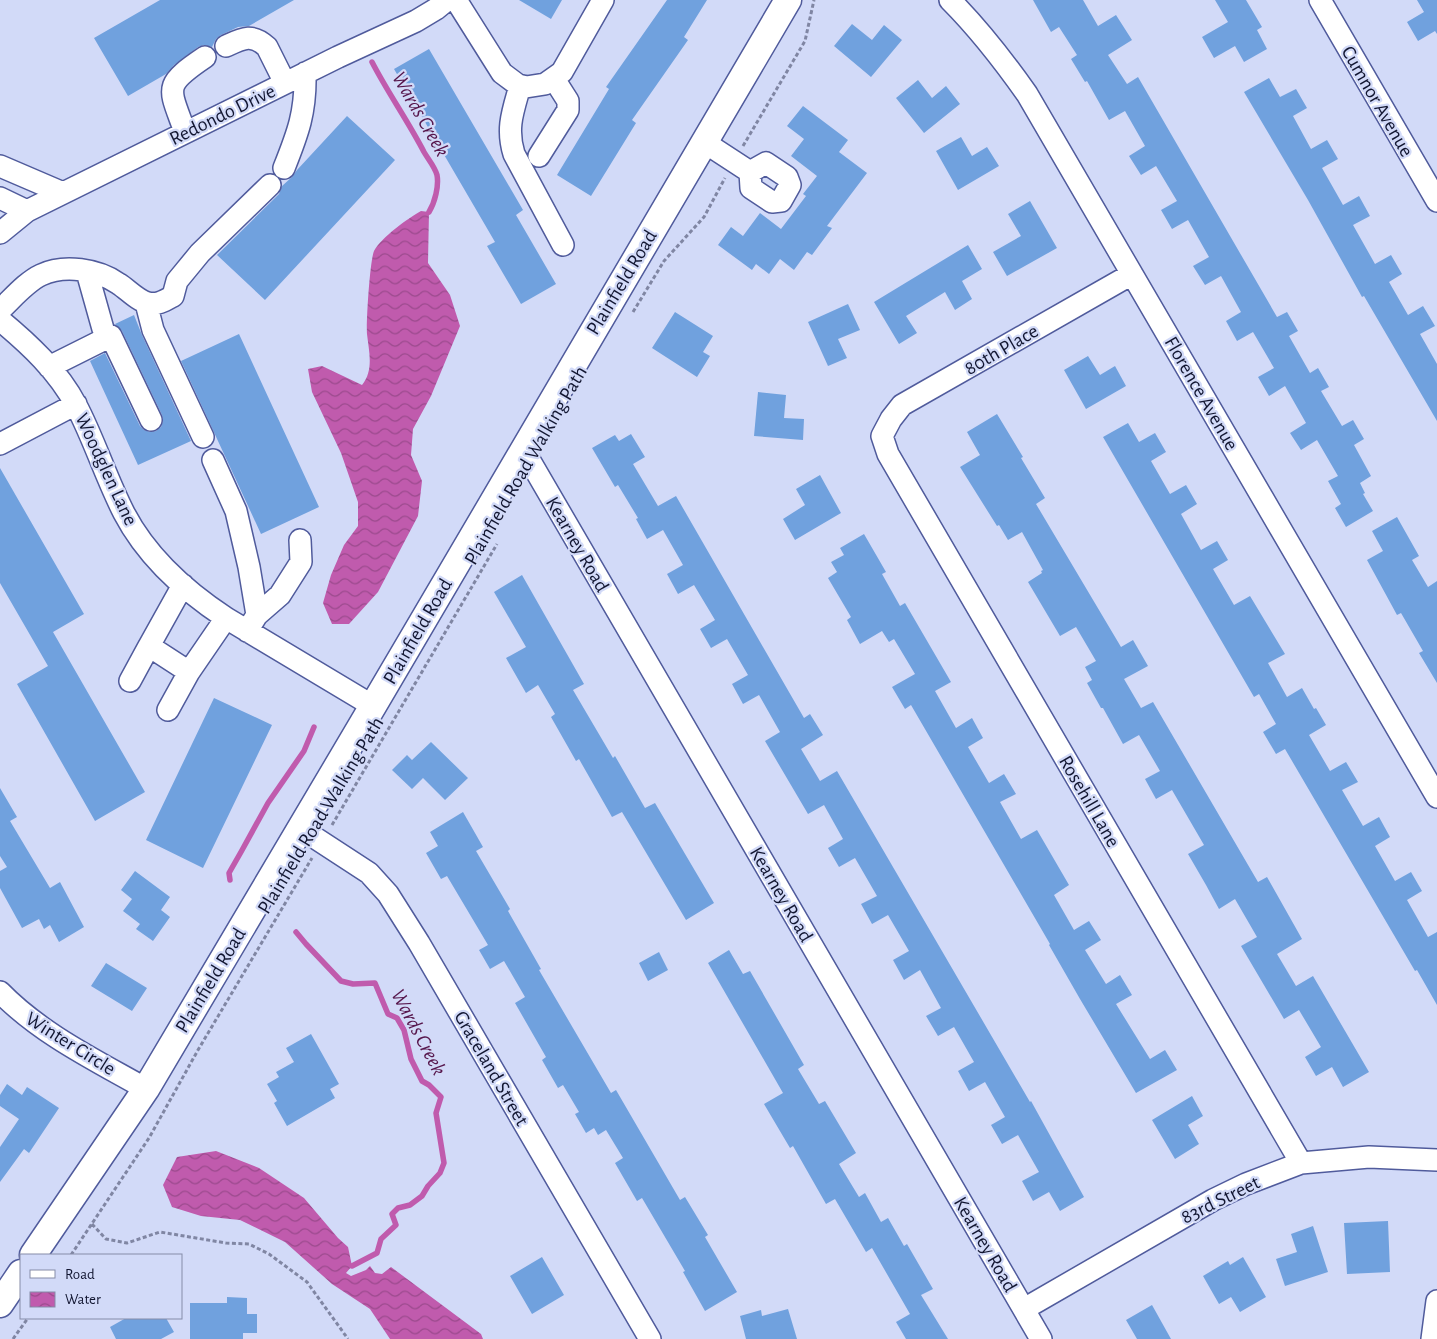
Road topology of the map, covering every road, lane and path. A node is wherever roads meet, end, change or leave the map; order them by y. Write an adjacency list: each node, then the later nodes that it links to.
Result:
1 (447, 0): 10 (street, Redondo Drive)
2 (456, 0): 13 (street)
3 (603, 0): 11 (street)
4 (788, 0): 15 (main road, Plainfield Road)
5 (814, 0): 18 (path)
6 (950, 0): 28 (street, Florence Avenue)
7 (1320, 0): 23 (street, Cumnor Avenue)
8 (226, 46): 12 (street)
9 (205, 57): 14 (street)
10 (305, 73): 12 (street, Redondo Drive); 19 (street)
11 (554, 79): 13 (street); 16 (street)
12 (285, 83): 14 (street, Redondo Drive)
13 (520, 86): 26 (street)
14 (185, 132): 21 (street, Redondo Drive)
15 (704, 142): 18 (street); 40 (main road, Plainfield Road)
16 (539, 156)
17 (0, 166): 21 (street)
18 (742, 166): 31 (path)
19 (284, 168)
20 (270, 185): 29 (street)
21 (63, 193): 24 (street, Redondo Drive)
22 (0, 198): 24 (street)
23 (1437, 201)
24 (27, 211): 25 (street, Redondo Drive)
25 (0, 233)
26 (564, 245)
27 (87, 272): 29 (street); 30 (street); 33 (street)
28 (1132, 274): 37 (street, 80th Place); 52 (street, Florence Avenue)
29 (146, 303): 38 (street)
30 (0, 310)
31 (630, 317)
32 (0, 320): 34 (street, Woodglen Lane)
33 (103, 329)
34 (49, 367): 35 (street, Woodglen Lane); 36 (street)
35 (76, 404): 39 (street); 44 (street, Woodglen Lane)
36 (151, 420)
37 (882, 436): 58 (street, Rosehill Lane)
38 (203, 437)
39 (0, 444)
40 (523, 449): 50 (main road, Plainfield Road); 65 (street, Kearney Road)
41 (213, 460): 46 (street)
42 (501, 537): 54 (path, Plainfield Road Walking Path)
43 (300, 540): 46 (street)
44 (183, 586): 45 (street, Woodglen Lane); 47 (street)
45 (226, 618): 46 (street, Woodglen Lane); 48 (street)
46 (252, 623): 50 (street, Woodglen Lane)
47 (149, 646): 48 (street); 49 (street)
48 (189, 672): 51 (street)
49 (130, 681)
50 (373, 706): 53 (main road, Plainfield Road)
51 (168, 710)
52 (1437, 797)
53 (300, 828): 54 (street, Graceland Street); 56 (main road, Plainfield Road)
54 (321, 843): 59 (path, Plainfield Road Walking Path); 69 (street, Graceland Street)
55 (0, 992): 56 (street, Winter Circle)
56 (146, 1089): 60 (main road, Plainfield Road)
57 (1437, 1160): 58 (street, 83rd Street)
58 (1302, 1163): 65 (street, 83rd Street)
59 (92, 1224): 61 (path, Plainfield Road Walking Path); 68 (path)
60 (34, 1254)
61 (72, 1254)
62 (20, 1274): 64 (main road)
63 (1437, 1301): 71 (street)
64 (0, 1304)
65 (1024, 1309): 70 (street, Kearney Road)
66 (27, 1319): 67 (path)
67 (13, 1339)
68 (348, 1339)
69 (650, 1339)
70 (1041, 1339)
71 (1432, 1339)

